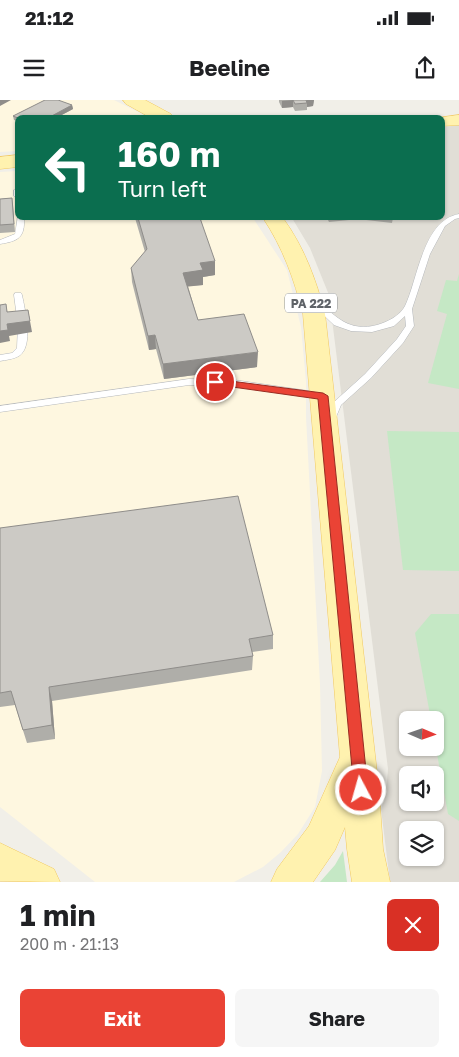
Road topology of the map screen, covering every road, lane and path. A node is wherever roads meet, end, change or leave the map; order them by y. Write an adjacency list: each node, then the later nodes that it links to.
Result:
1 (132, 100): 2 (main road)
2 (160, 115)
3 (459, 120): 4 (main road)
4 (445, 121)
5 (15, 157): 6 (lane)
6 (0, 158)
7 (15, 162): 8 (main road)
8 (0, 164)
9 (459, 216): 15 (lane)
10 (20, 220): 12 (lane)
11 (274, 220): 14 (main road, PA 222)
12 (0, 242)
13 (18, 295): 16 (lane)
14 (310, 299): 15 (lane); 17 (main road, PA 222)
15 (408, 309): 19 (lane)
16 (0, 358)
17 (323, 396): 18 (lane); 19 (main road, PA 222)
18 (0, 409)
19 (326, 432): 20 (main road, PA 222)
20 (358, 758): 24 (main road); 25 (main road, PA 222)
21 (0, 863): 22 (main road); 23 (main road)
22 (18, 882)
23 (41, 882)
24 (290, 882)
25 (371, 882)

